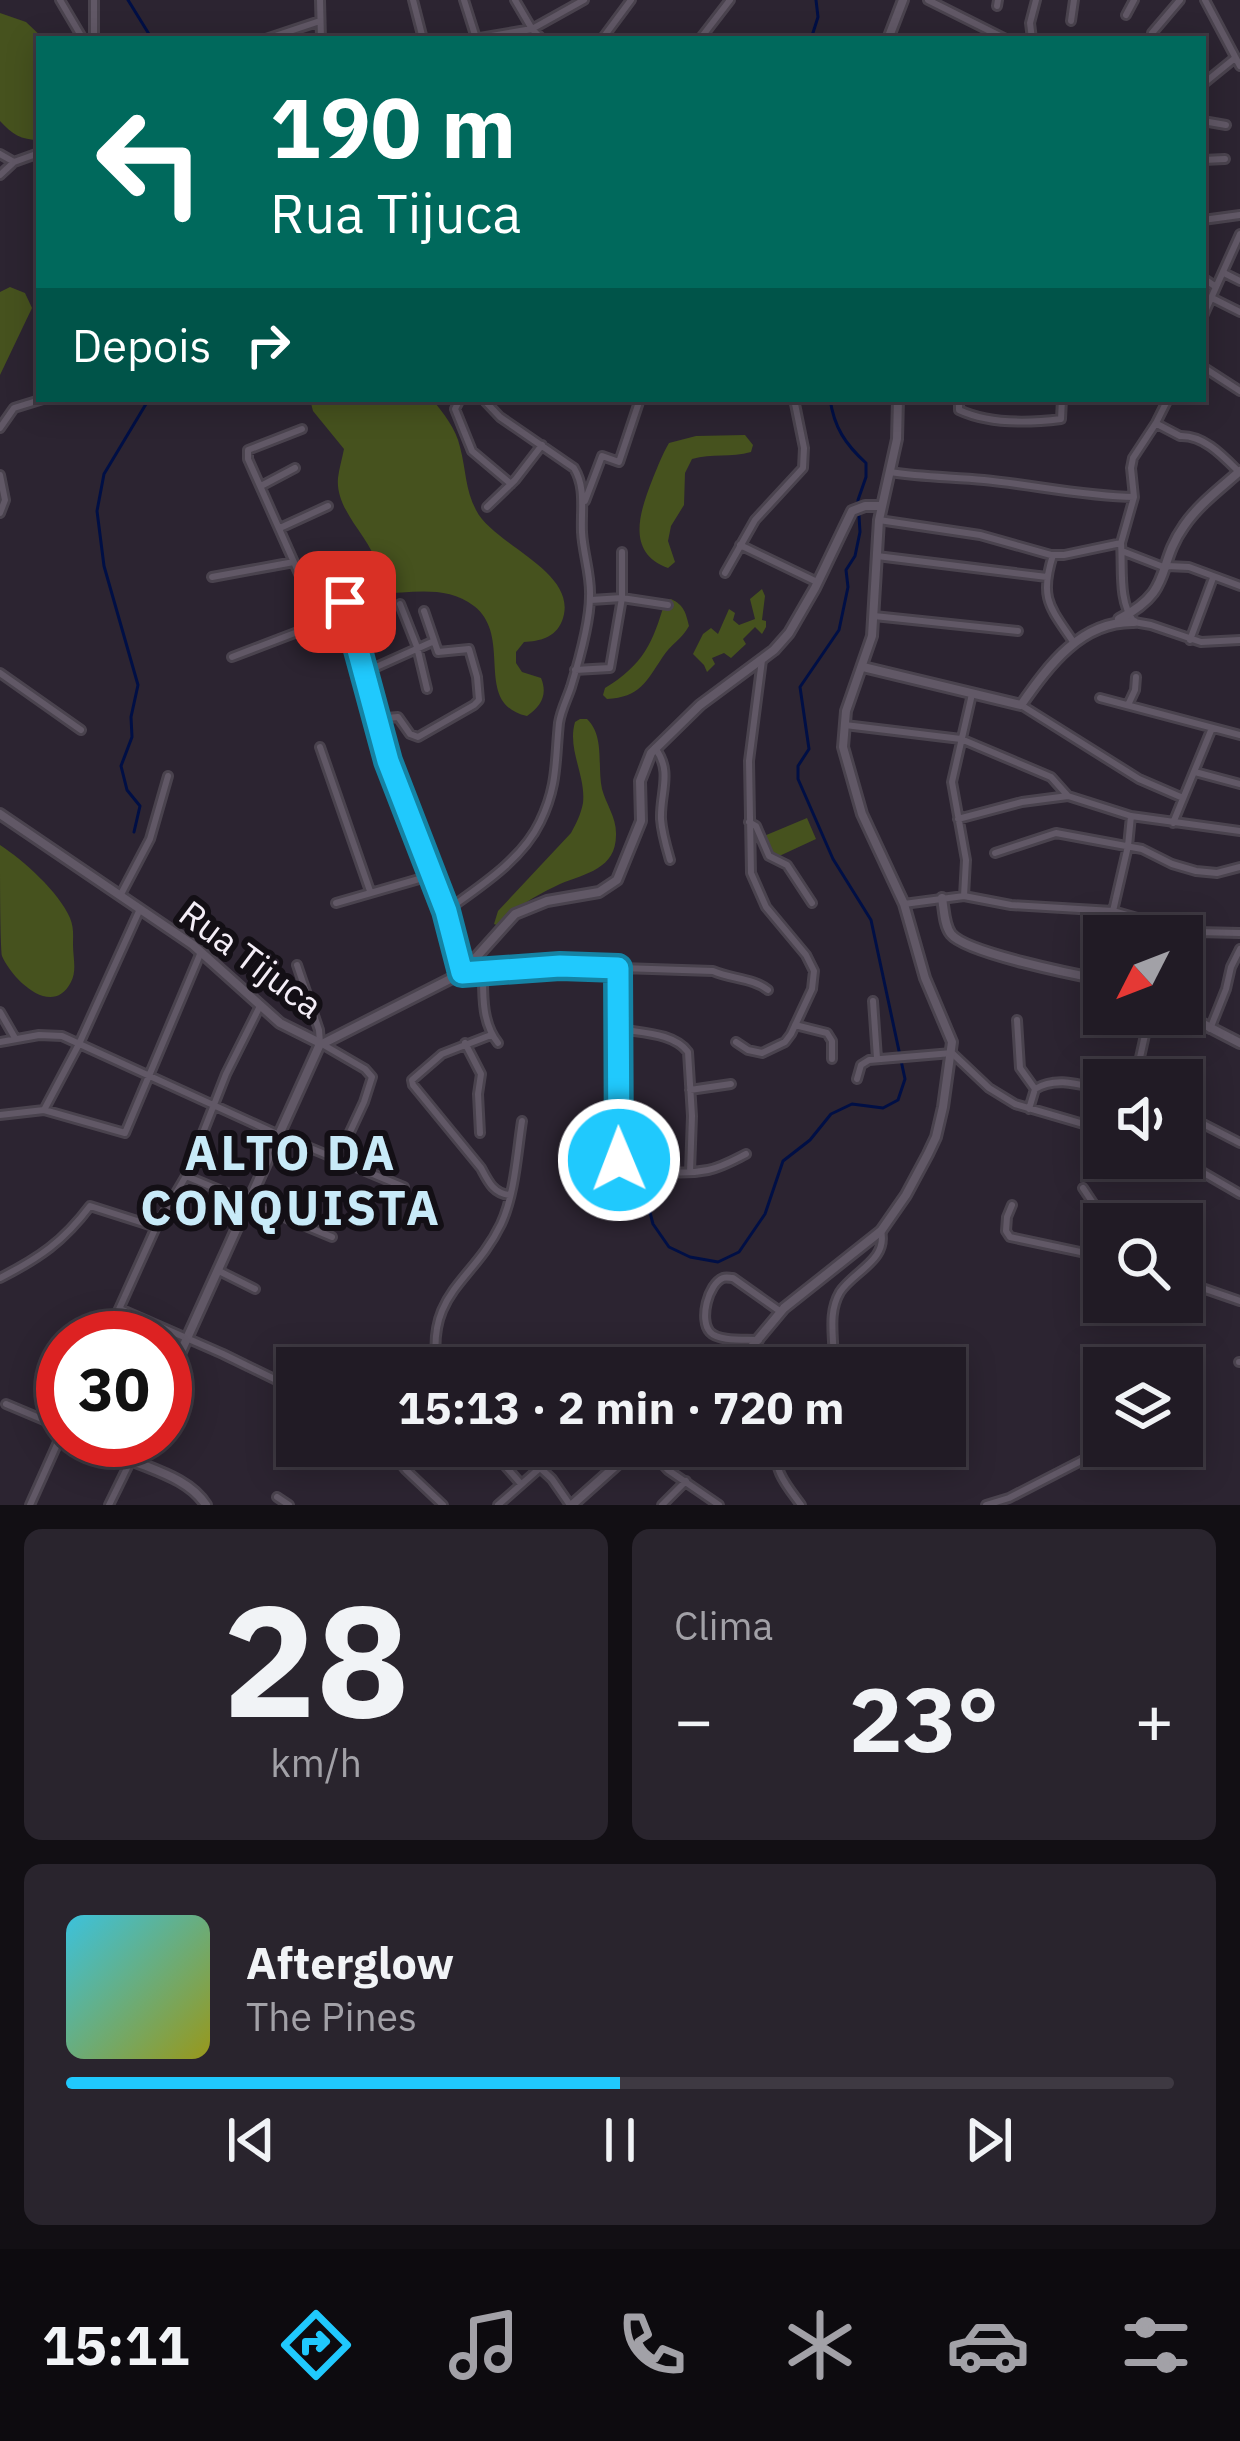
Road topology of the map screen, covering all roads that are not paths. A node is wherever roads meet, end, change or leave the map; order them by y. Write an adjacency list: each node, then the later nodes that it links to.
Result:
1 (60, 0): 22 (street)
2 (94, 0): 23 (street)
3 (320, 0): 18 (street)
4 (413, 0): 26 (street)
5 (464, 0): 27 (street)
6 (514, 0): 20 (street)
7 (584, 0): 20 (street)
8 (631, 0): 30 (street)
9 (730, 0): 31 (street)
10 (903, 0): 32 (street)
11 (928, 0): 33 (street)
12 (1036, 0): 34 (street)
13 (1074, 0): 19 (street)
14 (1134, 0): 17 (street)
15 (1180, 0): 21 (street)
16 (1205, 0): 35 (street)
17 (1126, 15)
18 (320, 21): 24 (street); 25 (street)
19 (1071, 22)
20 (532, 29): 28 (street); 29 (street)
21 (1152, 33)
22 (81, 36)
23 (94, 36)
24 (275, 36)
25 (321, 36)
26 (422, 36)
27 (474, 36)
28 (492, 36)
29 (539, 36)
30 (604, 36)
31 (702, 36)
32 (889, 36)
33 (1000, 36)
34 (1032, 36)
35 (1238, 62): 36 (street)
36 (1206, 82)
37 (1206, 122): 38 (street)
38 (1226, 125)
39 (0, 154): 43 (street)
40 (36, 154): 43 (street)
41 (1206, 160): 42 (street)
42 (1225, 160)
43 (14, 162): 44 (street)
44 (0, 175)
45 (1240, 215): 46 (street)
46 (1206, 220)
47 (1240, 234): 48 (street)
48 (1224, 273): 50 (street); 51 (street)
49 (1206, 280): 51 (street)
50 (1240, 281)
51 (1216, 286): 52 (street)
52 (1211, 298): 53 (street); 54 (street)
53 (1206, 309)
54 (1240, 312)
55 (1206, 370): 56 (street)
56 (1240, 392)
57 (36, 401): 67 (street)
58 (458, 402): 74 (street)
59 (486, 402): 69 (street)
60 (639, 402): 77 (street)
61 (795, 402): 84 (street)
62 (898, 402): 71 (street)
63 (959, 402): 64 (street)
64 (1062, 402)
65 (1166, 402): 66 (street)
66 (1156, 423): 72 (street); 76 (street)
67 (0, 428)
68 (302, 429): 75 (street)
69 (542, 446): 74 (street); 77 (street)
70 (295, 469): 75 (street)
71 (890, 472): 76 (street); 79 (street)
72 (1239, 472): 90 (street)
73 (0, 475): 81 (street)
74 (511, 484): 80 (street)
75 (261, 487): 83 (street)
76 (1134, 497): 85 (street)
77 (584, 504): 98 (street)
78 (328, 506): 83 (street)
79 (881, 506): 82 (street); 95 (street)
80 (488, 507)
81 (0, 513)
82 (879, 520): 87 (street); 88 (street)
83 (280, 528): 89 (street)
84 (740, 545): 91 (street); 95 (street)
85 (1121, 547): 87 (street); 90 (street); 104 (street)
86 (622, 552): 97 (street)
87 (1053, 555): 92 (street)
88 (877, 556): 92 (street); 103 (street)
89 (294, 562): 93 (street); 105 (street)
90 (1166, 567): 94 (street); 104 (street)
91 (725, 573)
92 (1047, 577): 110 (street)
93 (212, 578)
94 (1213, 578): 96 (street); 107 (street)
95 (817, 582): 113 (street)
96 (1240, 586)
97 (622, 598): 98 (street); 101 (street); 116 (street)
98 (591, 600): 116 (street)
99 (345, 602): 114 (street)
100 (400, 604): 111 (street)
101 (668, 605)
102 (424, 611): 109 (street)
103 (874, 616): 106 (street); 115 (street)
104 (1131, 618): 107 (street); 110 (street)
105 (321, 622): 112 (street); 114 (street)
106 (1018, 631)
107 (1190, 640): 108 (street)
108 (1240, 640)
109 (432, 642): 111 (street); 125 (street)
110 (1074, 643): 123 (street)
111 (417, 647): 117 (street); 120 (street)
112 (232, 658)
113 (763, 659): 132 (street); 141 (street)
114 (362, 663): 117 (street)
115 (862, 667): 121 (street); 126 (street)
116 (575, 670): 157 (street)
117 (364, 673): 125 (street)
118 (0, 674): 128 (street)
119 (1136, 677): 124 (street)
120 (427, 689)
121 (972, 693): 123 (street); 130 (street)
122 (1100, 698): 124 (street)
123 (1021, 705): 137 (street)
124 (1127, 705): 127 (street)
125 (375, 719): 148 (street)
126 (843, 724): 130 (street); 155 (street)
127 (1212, 728): 129 (street); 133 (street)
128 (81, 730)
129 (1240, 735)
130 (961, 739): 136 (street); 140 (street)
131 (320, 747): 149 (street)
132 (655, 748): 146 (street); 167 (street)
133 (1195, 772): 135 (street); 137 (street)
134 (168, 776): 150 (street)
135 (1240, 784)
136 (1068, 796): 139 (street); 140 (street)
137 (1183, 798): 142 (street)
138 (0, 814): 150 (street, Rua Tijuca)
139 (1131, 816): 142 (street); 144 (street)
140 (958, 819): 151 (street)
141 (749, 823): 154 (street); 174 (street)
142 (1173, 823): 143 (street)
143 (1240, 831)
144 (1128, 846): 145 (street); 147 (street); 158 (street)
145 (995, 853)
146 (670, 860)
147 (1240, 867)
148 (433, 875): 149 (street); 157 (street)
149 (370, 891): 153 (street)
150 (121, 896): 156 (street, Rua Tijuca)
151 (964, 896): 152 (street); 158 (street)
152 (942, 898): 155 (street); 168 (street)
153 (336, 903)
154 (812, 903)
155 (904, 904): 187 (street)
156 (140, 909): 163 (street, Rua Tijuca); 185 (street)
157 (446, 911): 167 (street)
158 (1113, 911): 159 (street)
159 (1130, 915)
160 (1203, 932): 161 (street)
161 (1240, 933)
162 (1240, 949): 177 (street)
163 (201, 952): 171 (street, Rua Tijuca); 190 (street)
164 (296, 965): 186 (street)
165 (618, 968): 166 (street, Rua Tijuca); 169 (street, Rua Tijuca); 176 (street)
166 (483, 972): 167 (street, Rua Tijuca); 178 (street)
167 (462, 973): 186 (street, Rua Tijuca)
168 (1083, 976)
169 (768, 990)
170 (873, 1001): 188 (street)
171 (260, 1006): 186 (street, Rua Tijuca); 196 (street)
172 (0, 1012): 179 (street)
173 (1017, 1020): 194 (street)
174 (795, 1025): 182 (street); 189 (street)
175 (1203, 1026): 177 (street)
176 (620, 1029): 195 (street); 208 (street)
177 (1210, 1029): 184 (street)
178 (491, 1034): 181 (street); 183 (street)
179 (15, 1039): 180 (street); 185 (street)
180 (0, 1042)
181 (498, 1042)
182 (736, 1042)
183 (465, 1043): 203 (street); 214 (street)
184 (1240, 1043)
185 (80, 1044): 190 (street); 198 (street)
186 (321, 1044): 204 (street); 207 (street)
187 (952, 1053): 188 (street); 197 (street); 219 (street)
188 (877, 1058): 191 (street)
189 (832, 1059)
190 (149, 1075): 196 (street); 198 (street)
191 (857, 1079)
192 (730, 1084): 195 (street)
193 (1083, 1086): 194 (street)
194 (1034, 1089): 197 (street)
195 (690, 1090): 208 (street)
196 (213, 1104): 204 (street); 210 (street)
197 (1029, 1109): 201 (street)
198 (44, 1110): 199 (street)
199 (0, 1115)
200 (522, 1120): 214 (street)
201 (1083, 1124)
202 (1203, 1124): 205 (street)
203 (480, 1133)
204 (279, 1135): 207 (street); 215 (street)
205 (1240, 1143)
206 (746, 1154): 208 (street)
207 (337, 1160): 211 (street)
208 (690, 1172)
209 (1203, 1173): 213 (street)
210 (186, 1175): 215 (street); 218 (street)
211 (404, 1187)
212 (1083, 1188): 216 (street)
213 (1240, 1194)
214 (508, 1195): 233 (street)
215 (250, 1203): 220 (street); 222 (street)
216 (1093, 1203)
217 (1012, 1204): 221 (street)
218 (156, 1227): 223 (street); 227 (street)
219 (880, 1231): 229 (street); 235 (street)
220 (332, 1237)
221 (1083, 1252)
222 (219, 1271): 224 (street); 230 (street)
223 (0, 1278)
224 (255, 1288)
225 (1203, 1288): 226 (street)
226 (1240, 1300)
227 (120, 1309): 228 (street)
228 (125, 1311)
229 (781, 1312): 232 (street); 232 (street)
230 (192, 1329)
231 (192, 1340): 236 (street)
232 (759, 1340): 234 (street)
233 (436, 1347)
234 (753, 1347)
235 (832, 1347)
236 (276, 1380)
237 (6, 1405): 238 (street)
238 (36, 1418)
239 (1083, 1461): 252 (street)
240 (47, 1467): 254 (street)
241 (128, 1467): 255 (street)
242 (147, 1467): 253 (street)
243 (404, 1467): 257 (street)
244 (506, 1467): 250 (street)
245 (541, 1467): 250 (street); 259 (street)
246 (617, 1467): 259 (street)
247 (665, 1467): 249 (street)
248 (777, 1467): 262 (street)
249 (686, 1481): 260 (street); 261 (street)
250 (521, 1484): 258 (street)
251 (277, 1497): 256 (street)
252 (1011, 1501): 263 (street)
253 (200, 1502)
254 (30, 1505)
255 (110, 1505)
256 (289, 1505)
257 (443, 1505)
258 (497, 1505)
259 (571, 1505)
260 (662, 1505)
261 (718, 1505)
262 (801, 1505)
263 (986, 1505)

